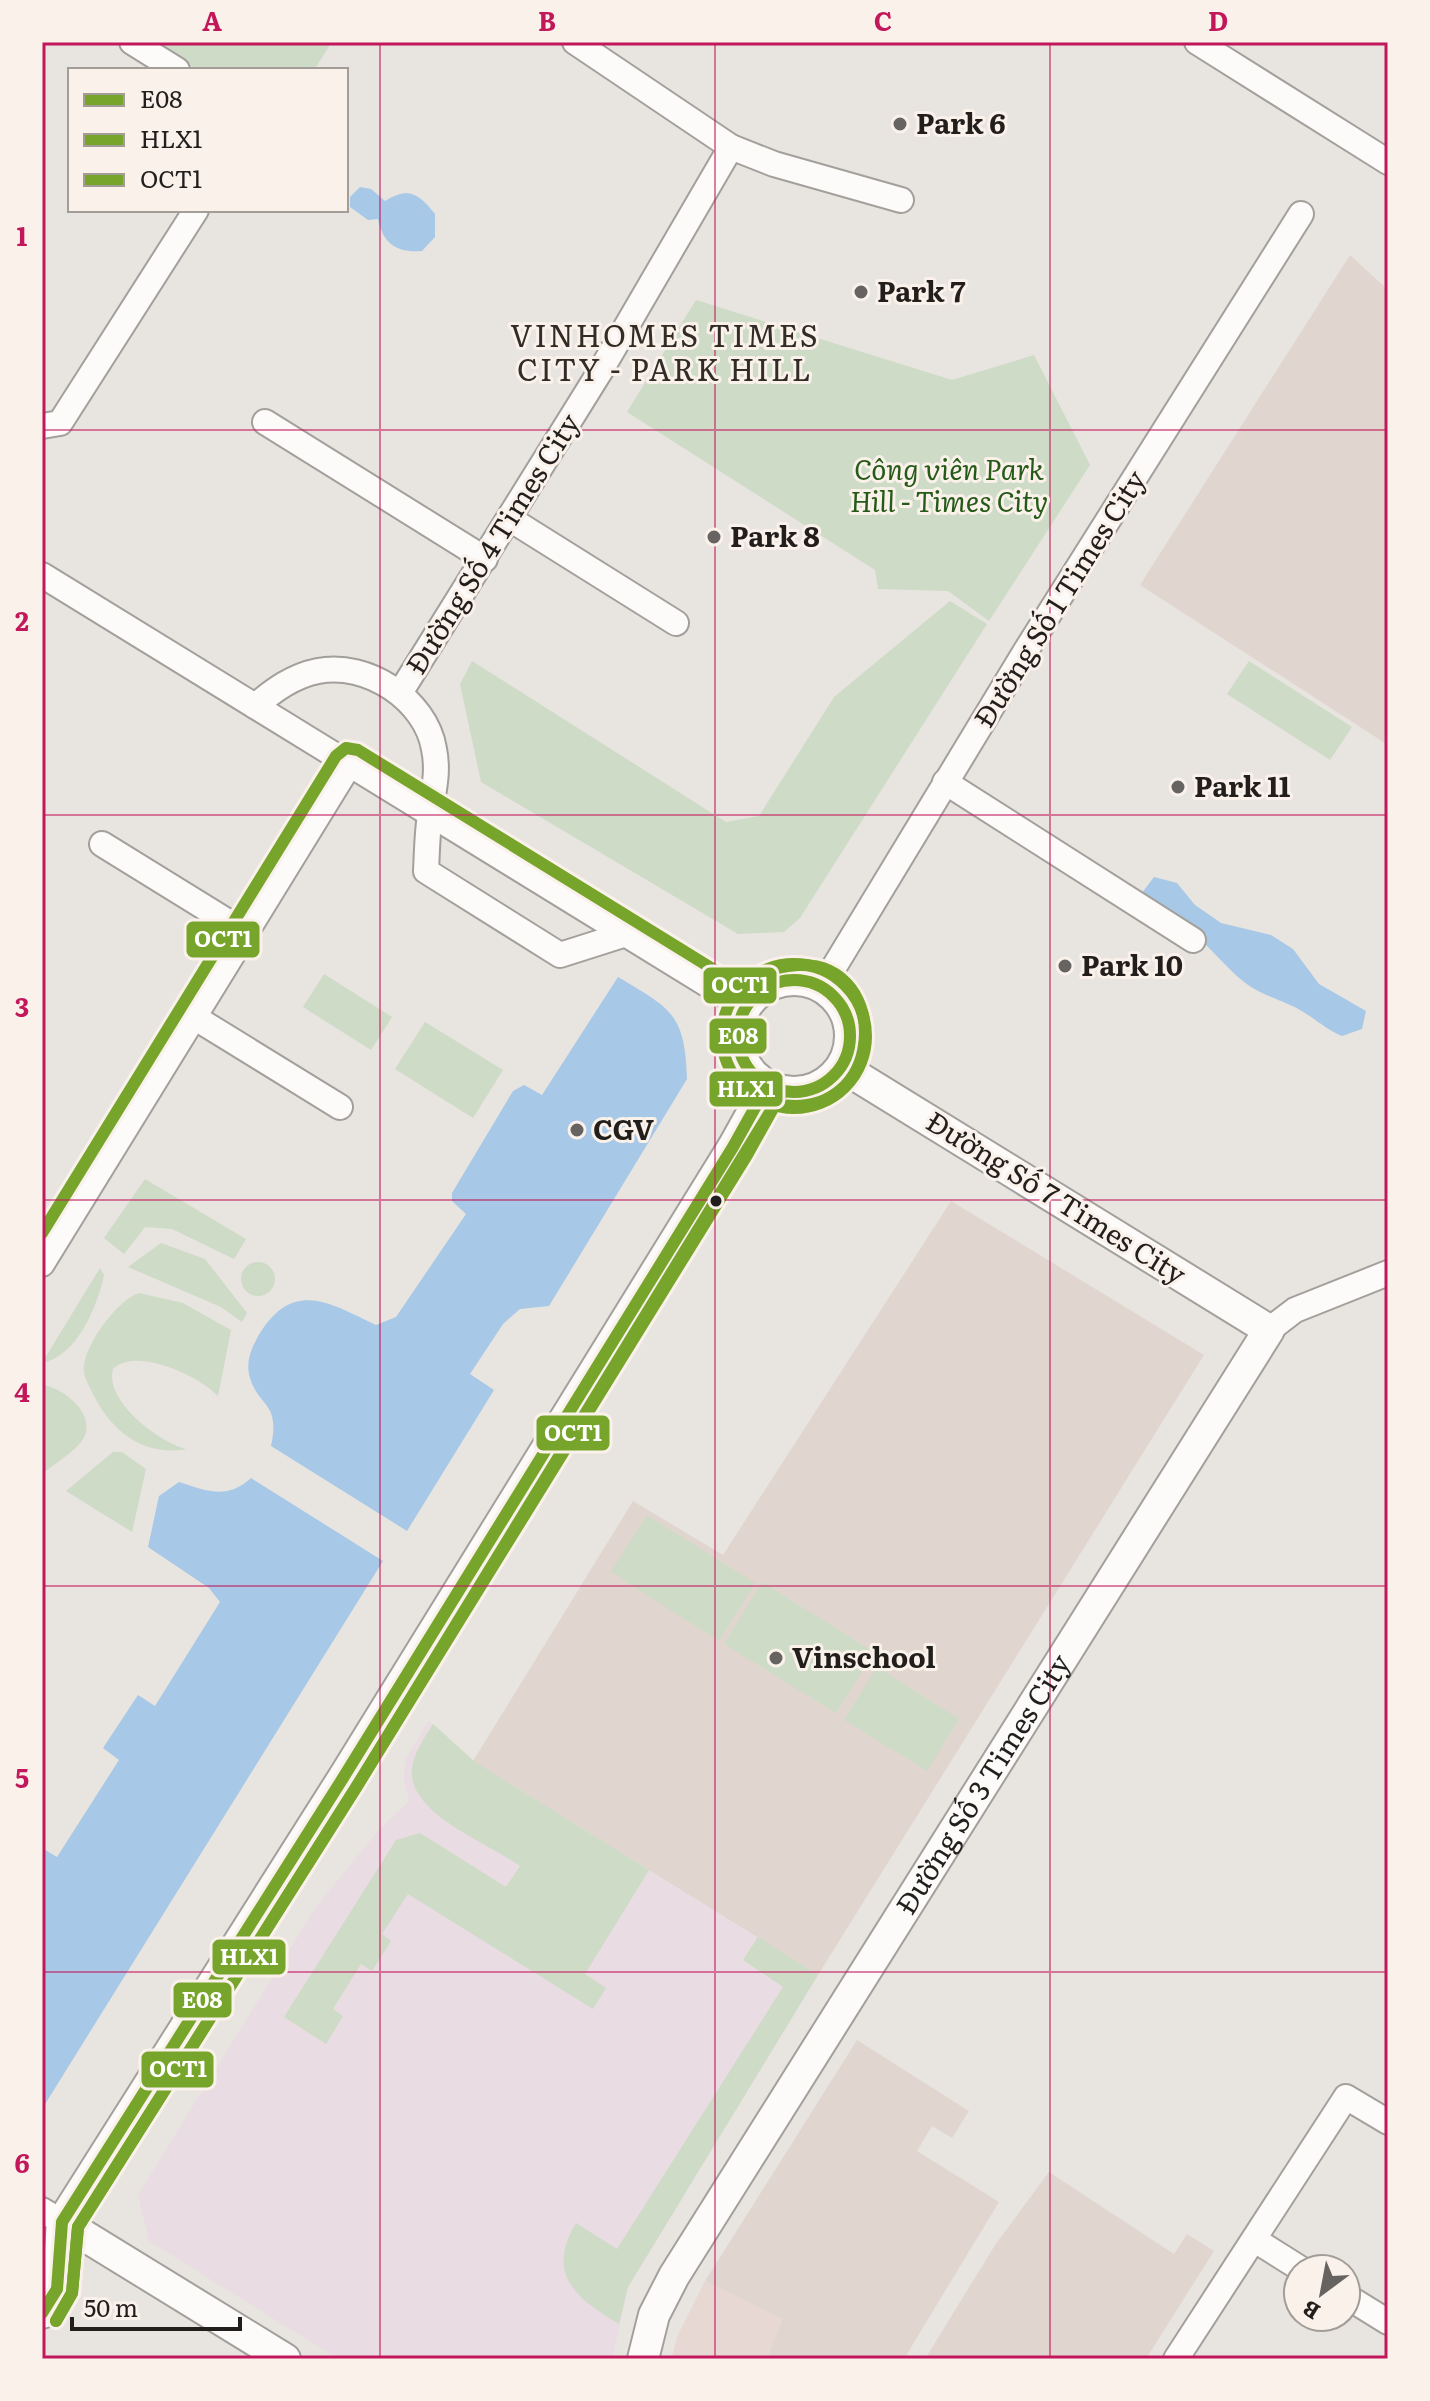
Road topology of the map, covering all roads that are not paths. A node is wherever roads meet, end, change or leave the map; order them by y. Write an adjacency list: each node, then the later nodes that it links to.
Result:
1 (132, 42): 4 (street)
2 (575, 42): 5 (street)
3 (1197, 42): 6 (street)
4 (174, 68)
5 (731, 147): 7 (street); 12 (street, Đường Số 4 Times City)
6 (1388, 162)
7 (901, 200)
8 (195, 212): 11 (street)
9 (1301, 214): 19 (street, Đường Số 1 Times City)
10 (265, 422): 13 (street)
11 (42, 426)
12 (510, 519): 13 (street, Đường Số 4 Times City); 15 (street)
13 (485, 559): 16 (street, Đường Số 4 Times City)
14 (42, 575): 17 (street)
15 (676, 623)
16 (400, 693): 17 (street, Đường Số 4 Times City); 20 (street, Đường Số 4 Times City)
17 (255, 706): 18 (street)
18 (350, 764): 20 (street); 22 (street)
19 (945, 782): 24 (street); 25 (street, Đường Số 1 Times City)
20 (430, 813): 23 (street); 23 (street, Đường Số 4 Times City)
21 (102, 844): 22 (street)
22 (246, 933): 27 (street)
23 (626, 934): 26 (street)
24 (1193, 940)
25 (822, 987): 26 (street); 28 (street)
26 (744, 1007): 29 (street)
27 (194, 1017): 30 (street); 31 (street)
28 (842, 1067): 29 (street); 33 (street, Đường Số 7 Times City)
29 (767, 1086): 35 (street)
30 (340, 1107)
31 (42, 1264)
32 (1388, 1273): 33 (street, Đường Số 3 Times City)
33 (1269, 1330): 42 (street, Đường Số 3 Times City)
34 (1388, 2122): 36 (street)
35 (49, 2220): 39 (street); 41 (street)
36 (1255, 2240): 37 (street); 43 (street)
37 (1282, 2257)
38 (1362, 2306): 40 (street)
39 (42, 2313)
40 (1388, 2322)
41 (285, 2359)
42 (643, 2359)
43 (1176, 2359)

